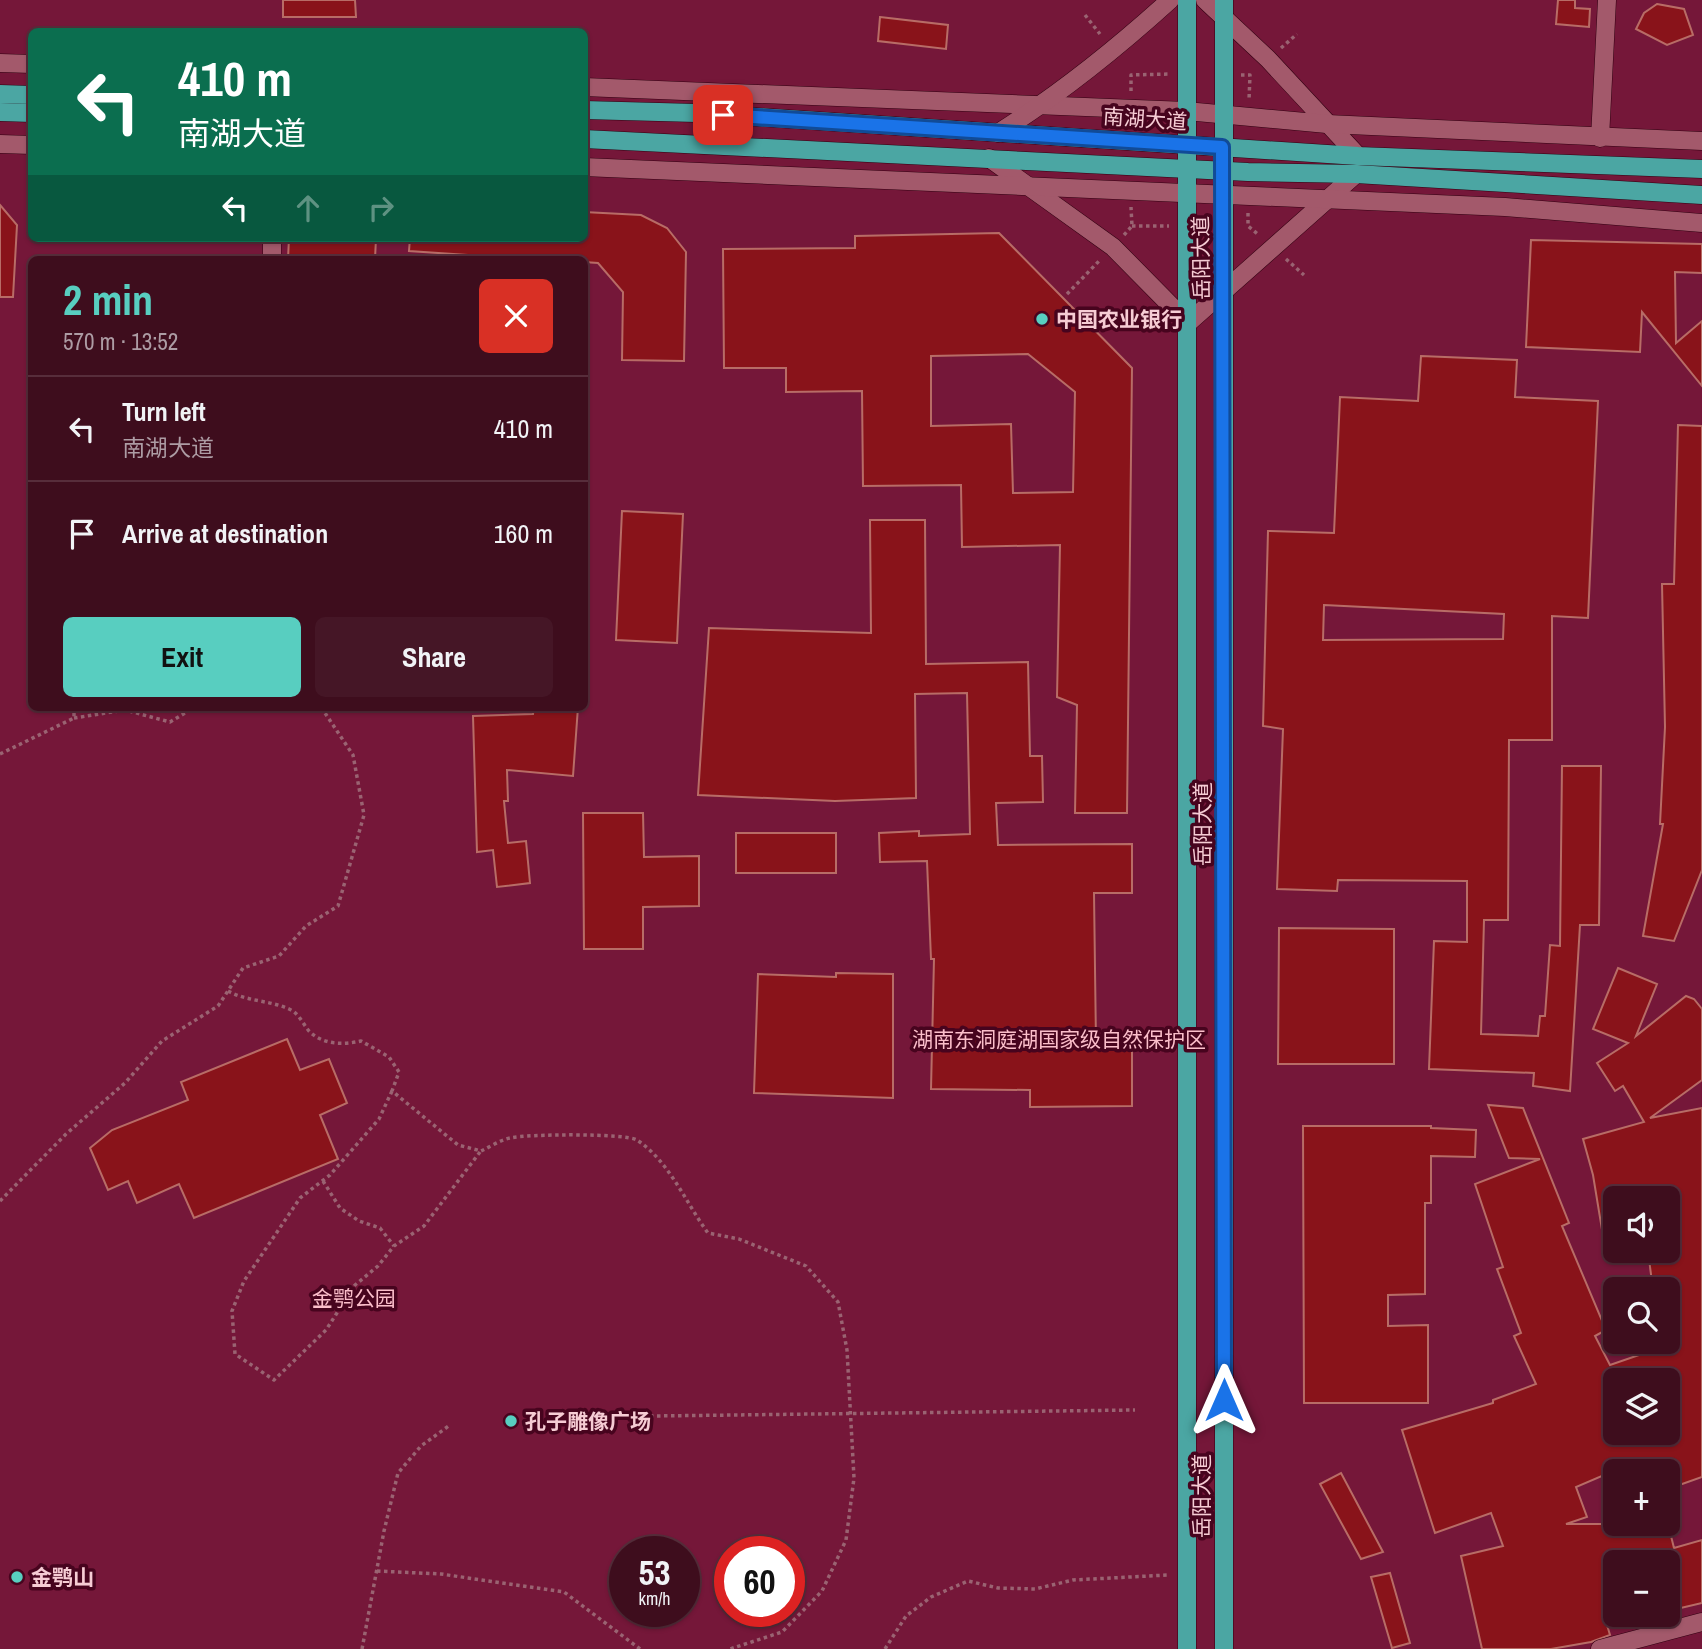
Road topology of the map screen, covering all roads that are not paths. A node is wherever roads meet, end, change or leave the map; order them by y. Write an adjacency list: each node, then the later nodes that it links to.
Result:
1 (1170, 0): 11 (main road)
2 (1188, 0): 13 (main road, 岳阳大道)
3 (1205, 0): 5 (main road)
4 (1607, 0): 19 (main road)
5 (1224, 8): 16 (main road, 岳阳大道); 17 (main road)
6 (0, 63): 7 (main road)
7 (28, 64)
8 (588, 87): 11 (main road)
9 (0, 94): 10 (main road)
10 (28, 95)
11 (1042, 105): 13 (main road); 18 (main road)
12 (588, 110): 18 (main road, 南湖大道)
13 (1186, 111): 16 (main road); 24 (main road, 岳阳大道)
14 (0, 112): 15 (main road)
15 (28, 113)
16 (1223, 113): 17 (main road); 25 (main road, 岳阳大道)
17 (1327, 124): 19 (main road); 27 (main road)
18 (998, 133): 24 (main road, 南湖大道)
19 (1600, 138): 21 (main road)
20 (588, 139): 26 (main road, 南湖大道)
21 (1702, 141)
22 (0, 144): 23 (main road)
23 (28, 145)
24 (1185, 145): 25 (main road, 南湖大道); 29 (main road, 岳阳大道)
25 (1222, 147): 27 (main road, 南湖大道); 31 (main road, 岳阳大道)
26 (989, 158): 29 (main road, 南湖大道); 32 (main road)
27 (1357, 165): 30 (main road, 南湖大道); 31 (main road, 南湖大道); 35 (main road, 南湖大道); 36 (main road)
28 (588, 167): 32 (main road)
29 (1186, 168): 31 (main road, 南湖大道); 33 (main road, 岳阳大道)
30 (1702, 169)
31 (1222, 170): 34 (main road, 岳阳大道)
32 (1027, 185): 33 (main road); 39 (main road)
33 (1186, 191): 34 (main road); 39 (main road, 岳阳大道)
34 (1223, 193): 36 (main road); 38 (main road, 岳阳大道)
35 (1702, 195)
36 (1329, 198): 37 (main road); 38 (main road)
37 (1702, 223)
38 (1223, 291): 39 (main road); 42 (main road, 岳阳大道)
39 (1188, 323): 41 (main road, 岳阳大道)
40 (1702, 1622): 43 (main road)
41 (1187, 1649)
42 (1224, 1649)
43 (1600, 1649)

